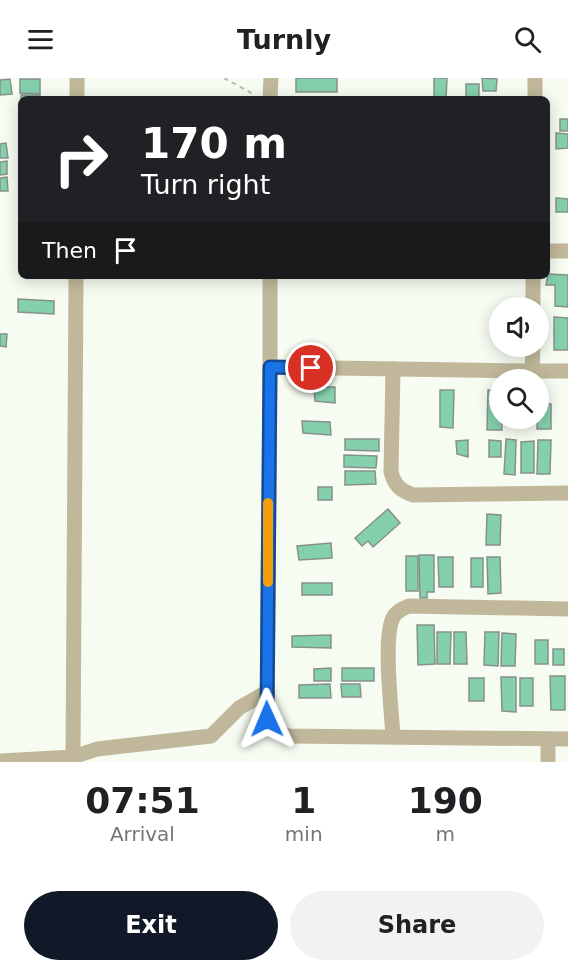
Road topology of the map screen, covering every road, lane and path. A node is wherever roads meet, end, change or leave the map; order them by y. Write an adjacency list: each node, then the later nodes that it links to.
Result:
1 (77, 78): 5 (street)
2 (224, 78): 6 (path)
3 (271, 78): 7 (street)
4 (535, 78): 8 (street)
5 (76, 96)
6 (257, 96)
7 (270, 96)
8 (535, 96)
9 (550, 251): 10 (street)
10 (568, 251)
11 (76, 279): 26 (street)
12 (270, 279): 15 (street)
13 (533, 279): 14 (street)
14 (533, 297)
15 (270, 367): 16 (street); 22 (street)
16 (393, 369): 17 (street); 20 (street)
17 (489, 370)
18 (549, 371): 19 (street)
19 (568, 371)
20 (568, 493)
21 (568, 609): 23 (street)
22 (267, 692): 23 (street); 26 (street)
23 (393, 737): 24 (street)
24 (548, 739): 25 (street); 28 (street)
25 (568, 739)
26 (73, 759): 27 (street)
27 (0, 761)
28 (548, 762)

